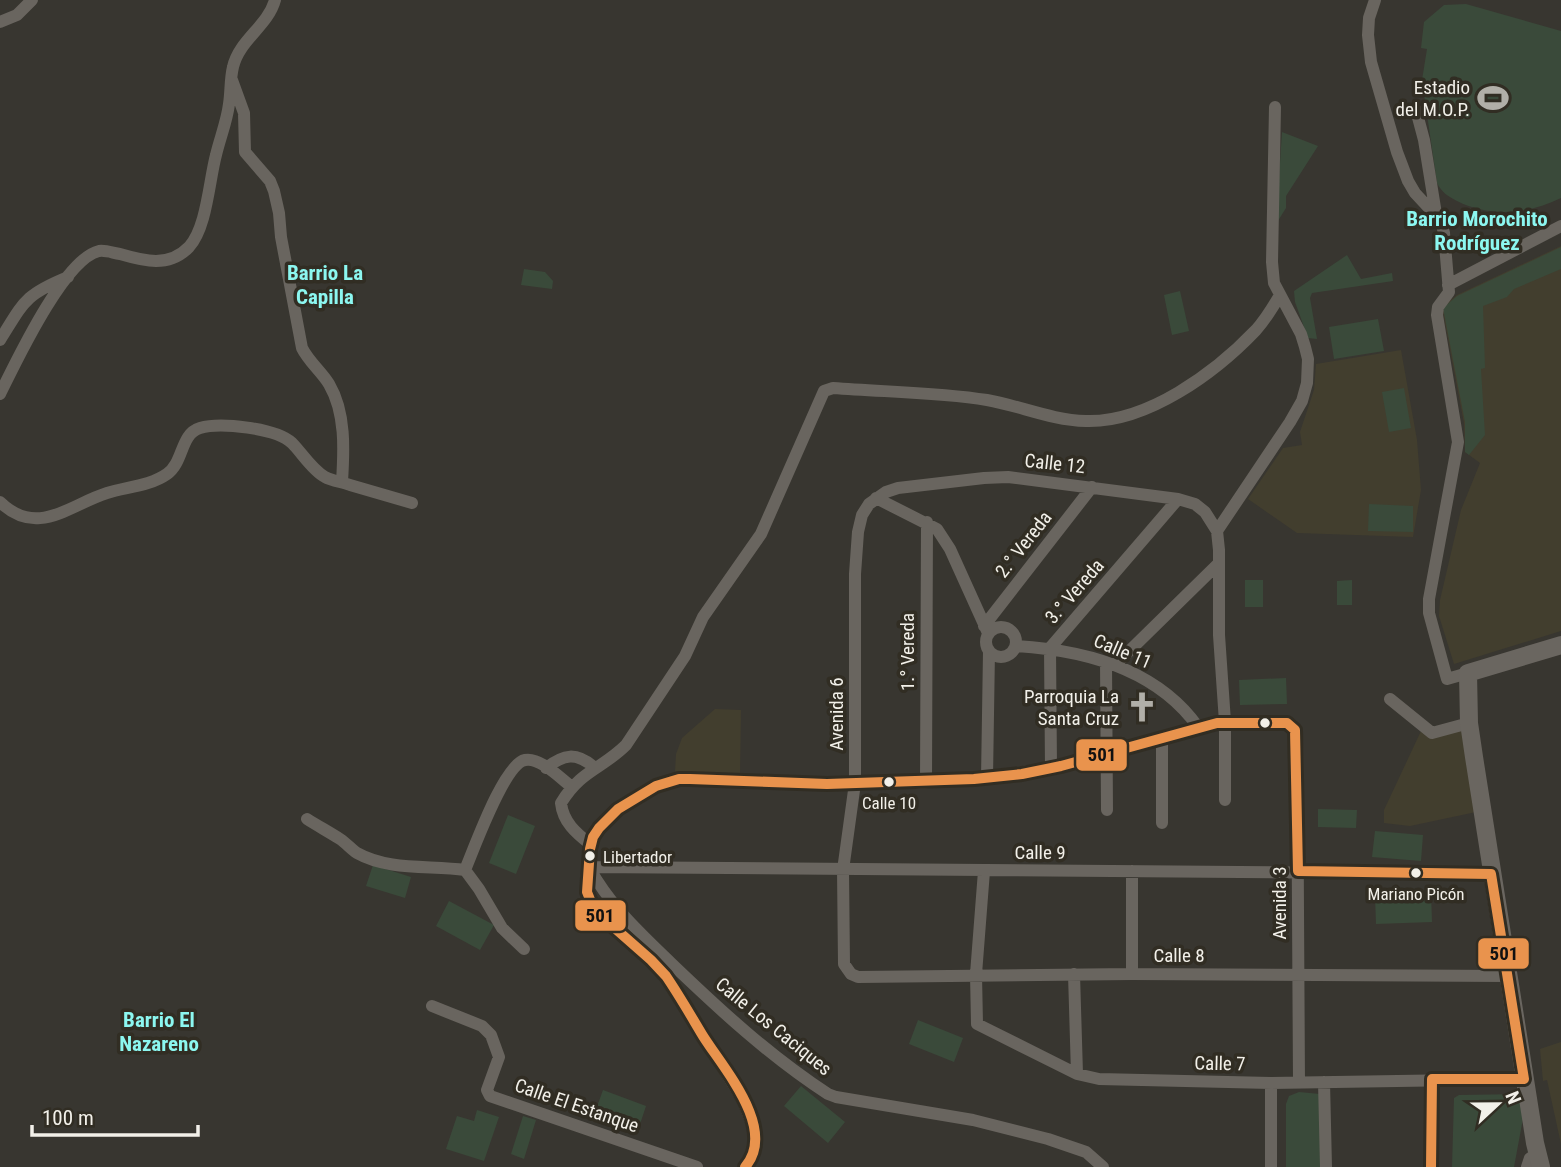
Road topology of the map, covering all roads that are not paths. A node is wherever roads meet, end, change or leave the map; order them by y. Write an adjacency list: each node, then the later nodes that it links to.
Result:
1 (32, 0): 4 (street)
2 (275, 0): 5 (street)
3 (1375, 0): 8 (street)
4 (0, 22)
5 (231, 77): 10 (street); 16 (street)
6 (1275, 107): 12 (street)
7 (1416, 110): 8 (street)
8 (1436, 214): 11 (street)
9 (1561, 226): 11 (street)
10 (68, 277): 13 (street); 14 (street)
11 (1449, 289): 31 (street)
12 (1280, 295): 23 (street); 38 (street)
13 (0, 340)
14 (4, 381): 15 (street)
15 (0, 394)
16 (342, 482): 20 (street); 21 (street)
17 (1092, 487): 18 (street, Calle 12); 19 (street, Calle 12); 25 (street, 2.° Vereda)
18 (876, 498): 22 (street); 43 (street, Avenida 6)
19 (1178, 499): 23 (street, Calle 12); 28 (street, 3.° Vereda)
20 (0, 502)
21 (412, 503)
22 (927, 522): 25 (street); 42 (street, 1.° Vereda)
23 (1217, 531): 24 (street)
24 (1219, 563): 30 (street); 33 (street)
25 (986, 629): 27 (street); 29 (street)
26 (1561, 645): 31 (main road)
27 (1016, 646): 28 (street, Calle 11); 29 (street, Calle 11)
28 (1050, 648): 30 (street, Calle 11); 40 (street, 3.° Vereda)
29 (989, 651): 41 (street)
30 (1111, 663): 35 (street, Calle 11); 37 (street)
31 (1468, 673): 34 (main road)
32 (1390, 699): 34 (street)
33 (1225, 722): 35 (street); 45 (street); 55 (street, Avenida 3)
34 (1469, 723): 56 (main road)
35 (1198, 727): 36 (street)
36 (1162, 737): 37 (street); 48 (street)
37 (1107, 753): 40 (street); 46 (street)
38 (594, 767): 39 (street); 44 (street)
39 (546, 768): 44 (street); 51 (street)
40 (1051, 768): 41 (street)
41 (987, 778): 42 (street)
42 (926, 782): 43 (street)
43 (855, 783): 49 (street); 52 (street, Avenida 6)
44 (572, 786): 49 (street)
45 (1225, 800)
46 (1107, 810)
47 (307, 819): 51 (street)
48 (1162, 823)
49 (590, 845): 50 (street)
50 (589, 867): 52 (street, Calle 9); 73 (street); 74 (street, Calle Los Caciques)
51 (465, 870): 57 (street)
52 (843, 870): 53 (street, Calle 9); 61 (street, Avenida 6)
53 (984, 871): 54 (street, Calle 9); 58 (street)
54 (1132, 871): 55 (street, Calle 9); 60 (street)
55 (1298, 871): 56 (street, Calle 9); 62 (street, Avenida 3)
56 (1491, 874): 63 (main road)
57 (524, 949)
58 (976, 974): 59 (street, Calle 8); 61 (street, Calle 8); 65 (street, Calle 7)
59 (1074, 974): 60 (street, Calle 8); 65 (street)
60 (1132, 974): 62 (street, Calle 8)
61 (851, 975)
62 (1298, 975): 63 (street, Calle 8); 70 (street, Avenida 3)
63 (1508, 976): 67 (main road)
64 (432, 1006): 72 (street, Calle El Estanque)
65 (1077, 1074): 69 (street, Calle 7)
66 (1432, 1079): 67 (street, Calle 7); 68 (street, Calle 7); 77 (street)
67 (1524, 1079): 71 (main road)
68 (1324, 1082): 70 (street, Calle 7); 76 (street)
69 (1271, 1083): 70 (street, Calle 7); 75 (street)
70 (1299, 1083)
71 (1533, 1160)
72 (697, 1167)
73 (745, 1167)
74 (1103, 1167)
75 (1271, 1167)
76 (1326, 1167)
77 (1432, 1167)

